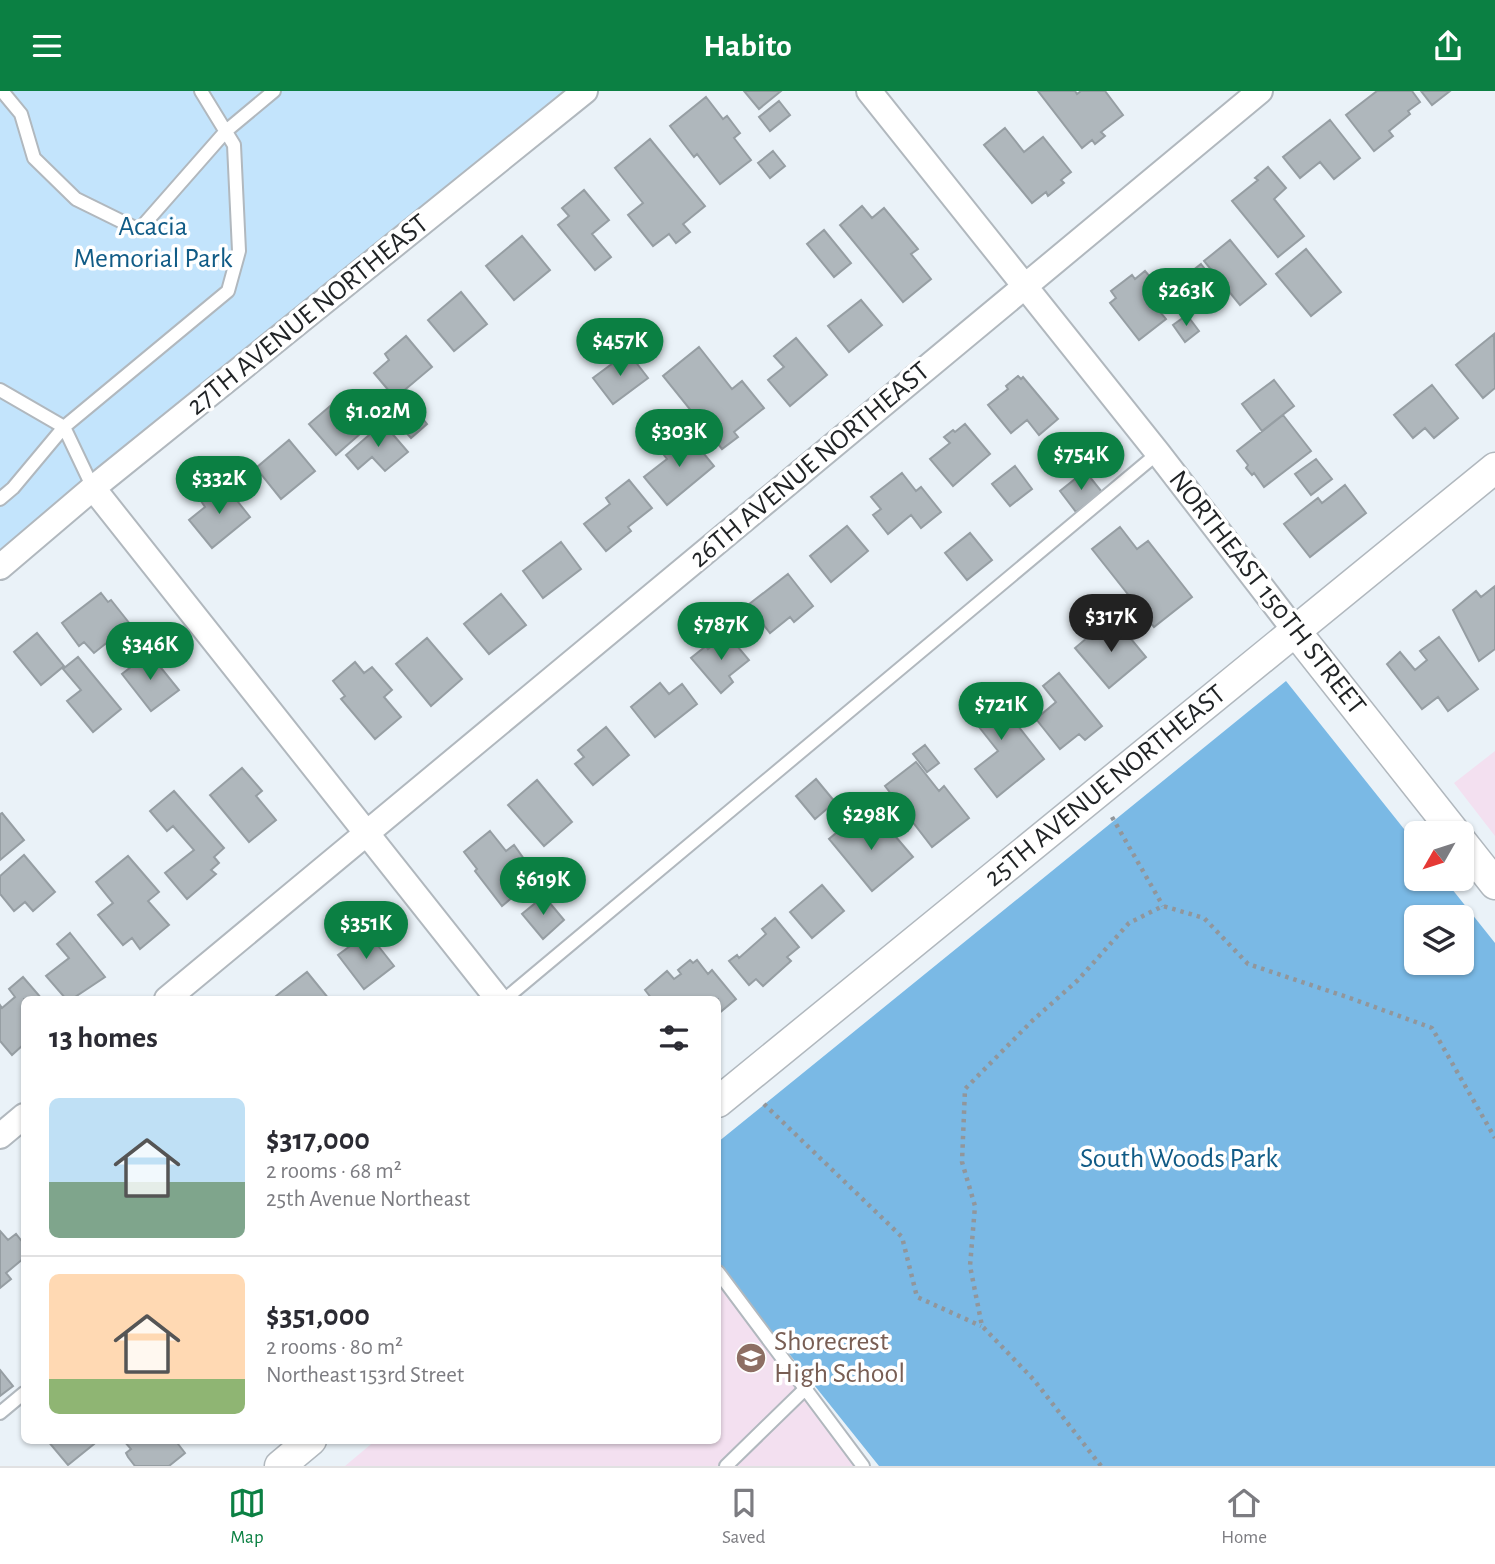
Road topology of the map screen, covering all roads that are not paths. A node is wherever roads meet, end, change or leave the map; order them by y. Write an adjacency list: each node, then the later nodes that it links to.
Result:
1 (2, 91): 7 (lane)
2 (201, 91): 7 (lane)
3 (274, 91): 7 (lane)
4 (585, 91): 13 (street, 27TH AVENUE NORTHEAST)
5 (869, 91): 8 (street, NORTHEAST 150TH STREET)
6 (1259, 91): 8 (street, 26TH AVENUE NORTHEAST)
7 (226, 131): 10 (lane)
8 (1025, 285): 11 (street, NORTHEAST 150TH STREET); 18 (street, 26TH AVENUE NORTHEAST)
9 (0, 390): 10 (lane)
10 (64, 427): 13 (lane); 14 (lane)
11 (1158, 453): 16 (street, NORTHEAST 150TH STREET); 23 (lane)
12 (1495, 468): 16 (street, 25TH AVENUE NORTHEAST)
13 (93, 488): 15 (street, 27TH AVENUE NORTHEAST); 18 (street)
14 (0, 499)
15 (0, 567)
16 (1296, 632): 17 (street, NORTHEAST 150TH STREET); 24 (street, 25TH AVENUE NORTHEAST)
17 (1446, 821)
18 (368, 835): 21 (street, 26TH AVENUE NORTHEAST); 22 (street)
19 (1474, 857): 20 (street)
20 (1495, 884)
21 (171, 996)
22 (496, 996)
23 (509, 996)
24 (721, 1100)
25 (21, 1118): 26 (street)
26 (0, 1136)
27 (721, 1276): 28 (lane)
28 (804, 1390): 33 (lane); 34 (lane)
29 (21, 1396): 30 (lane)
30 (0, 1413)
31 (306, 1444): 32 (street)
32 (280, 1466)
33 (726, 1466)
34 (863, 1466)

